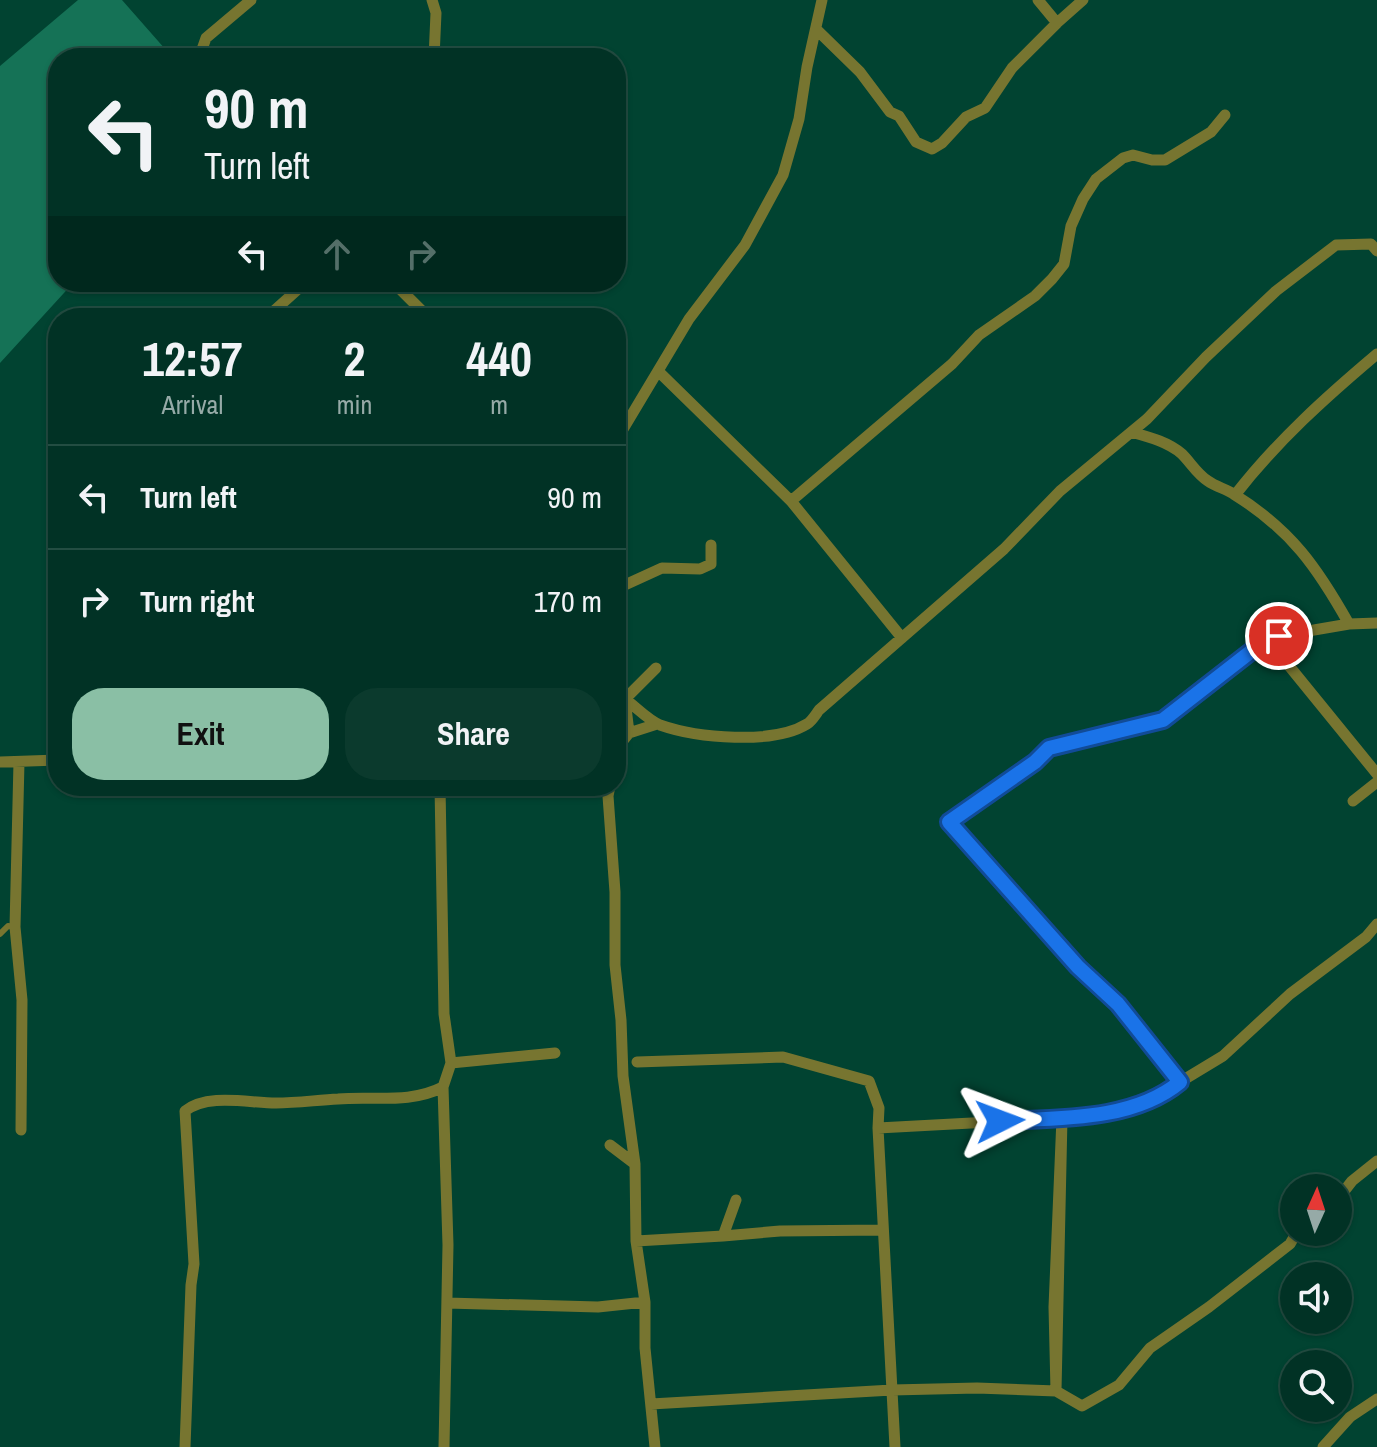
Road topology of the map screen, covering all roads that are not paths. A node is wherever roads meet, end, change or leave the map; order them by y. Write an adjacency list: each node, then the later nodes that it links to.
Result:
1 (251, 0): 8 (street)
2 (432, 0): 9 (street)
3 (822, 0): 7 (street)
4 (1038, 0): 6 (street)
5 (1083, 0): 6 (street)
6 (1057, 23): 7 (street)
7 (817, 30): 17 (street)
8 (202, 48)
9 (434, 48)
10 (1225, 115): 21 (street)
11 (1377, 251): 19 (street)
12 (295, 292): 14 (street)
13 (403, 292): 15 (street)
14 (277, 308)
15 (419, 308)
16 (1377, 354): 20 (street)
17 (658, 371): 18 (street); 21 (street)
18 (626, 424)
19 (1131, 432): 20 (street); 26 (street)
20 (1235, 495): 25 (street)
21 (791, 501): 26 (street)
22 (711, 545): 23 (street)
23 (626, 583)
24 (1377, 623): 25 (street)
25 (1349, 624): 27 (street)
26 (902, 638): 32 (street)
27 (1268, 640): 38 (street); 49 (street)
28 (656, 668): 29 (street)
29 (626, 698)
30 (626, 700): 32 (street)
31 (626, 708): 33 (street)
32 (657, 724): 33 (street)
33 (629, 733): 34 (street)
34 (626, 737)
35 (48, 761): 37 (street)
36 (0, 762): 37 (street)
37 (19, 762): 44 (street)
38 (1377, 774)
39 (1377, 782): 42 (street)
40 (440, 796): 48 (street)
41 (608, 796): 56 (street)
42 (1353, 801)
43 (1377, 924): 49 (street)
44 (15, 927): 45 (lane); 53 (street)
45 (0, 934)
46 (555, 1053): 48 (street)
47 (637, 1062): 52 (street)
48 (451, 1063): 50 (street)
49 (1180, 1082): 51 (street)
50 (443, 1087): 64 (street); 69 (street)
51 (1062, 1118): 52 (street); 66 (street)
52 (878, 1128): 59 (street)
53 (21, 1130)
54 (610, 1145): 56 (street)
55 (1377, 1161): 57 (street)
56 (635, 1164): 61 (street)
57 (1352, 1181)
58 (736, 1200): 60 (street)
59 (883, 1230): 60 (street); 65 (street)
60 (723, 1236): 61 (street)
61 (636, 1241): 63 (street)
62 (1287, 1246): 66 (street)
63 (645, 1302): 64 (street); 68 (street)
64 (447, 1303): 70 (street)
65 (892, 1390): 66 (street); 68 (street); 72 (street)
66 (1056, 1391)
67 (1377, 1399): 73 (street)
68 (651, 1404): 71 (street)
69 (185, 1447)
70 (444, 1447)
71 (655, 1447)
72 (895, 1447)
73 (1323, 1447)

